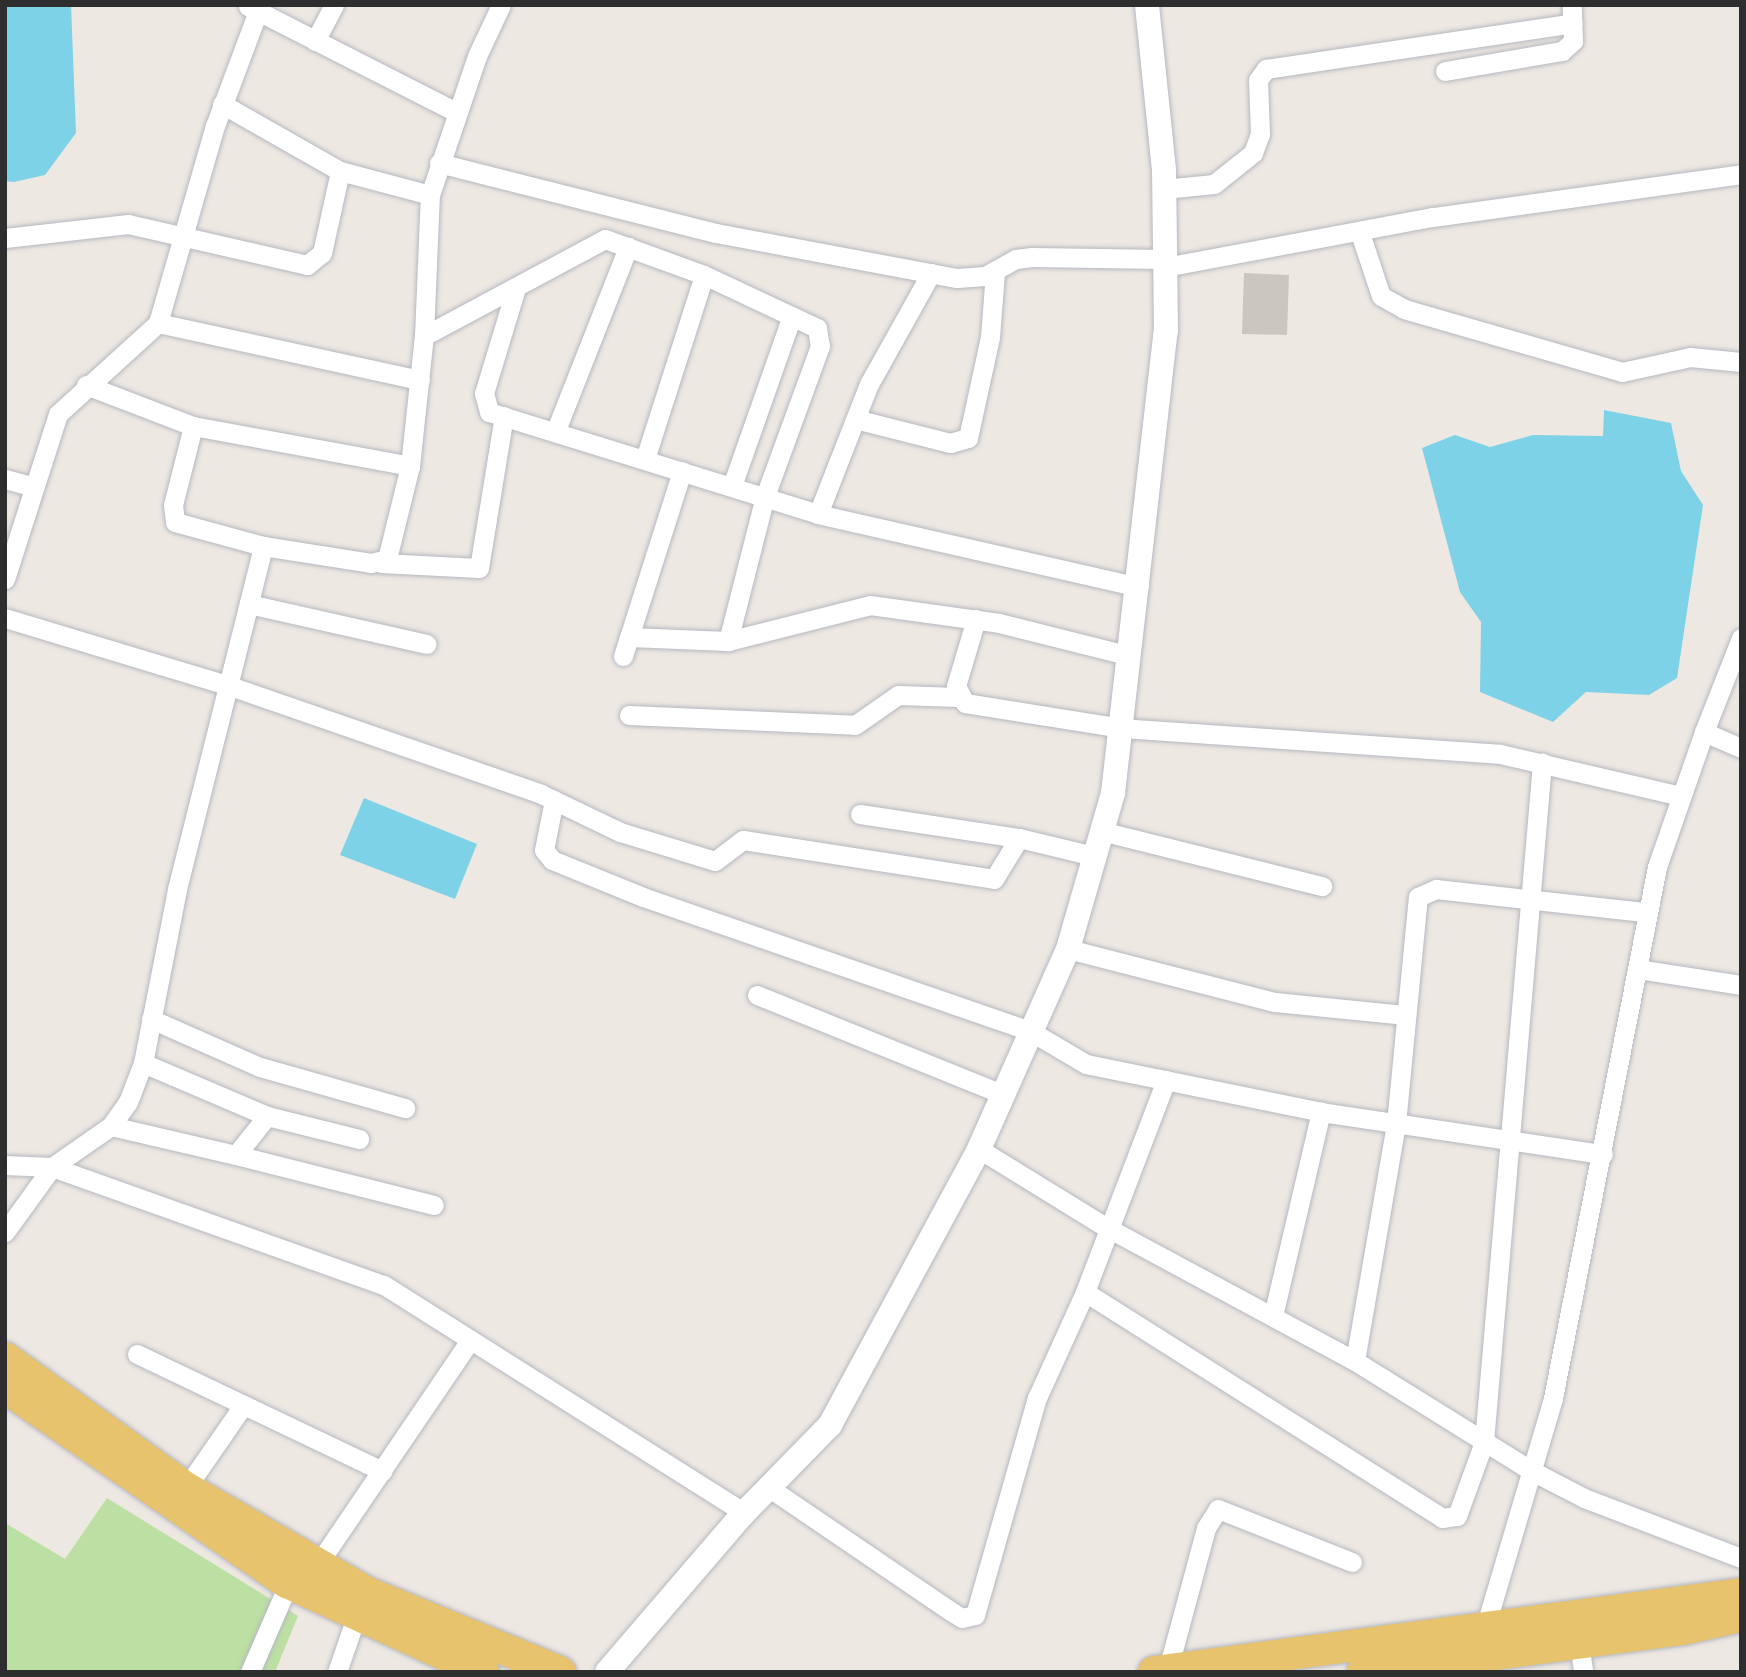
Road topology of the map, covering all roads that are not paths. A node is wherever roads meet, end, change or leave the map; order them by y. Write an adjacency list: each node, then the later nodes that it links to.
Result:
1 (334, 5): 6 (street)
2 (501, 5): 9 (street)
3 (1147, 5): 13 (street)
4 (253, 8): 6 (street); 8 (street)
5 (1572, 14): 7 (street); 13 (street)
6 (315, 41): 9 (street)
7 (1445, 71)
8 (222, 104): 11 (street); 17 (street)
9 (456, 112): 10 (street)
10 (439, 163): 14 (street); 21 (street)
11 (340, 171): 14 (street); 17 (street)
12 (1741, 174): 15 (street)
13 (1164, 189): 19 (street)
14 (430, 195): 26 (street)
15 (1360, 233): 19 (street); 27 (street)
16 (5, 237): 17 (street)
17 (185, 238): 25 (street)
18 (628, 247): 22 (street); 23 (street); 33 (street)
19 (1164, 263): 20 (street); 45 (street)
20 (995, 272): 21 (street); 31 (street)
21 (932, 273): 31 (street)
22 (704, 275): 24 (street); 34 (street)
23 (516, 288): 26 (street); 30 (street)
24 (792, 316): 39 (street); 40 (street)
25 (158, 323): 28 (street); 29 (street)
26 (424, 336): 28 (street)
27 (1741, 362)
28 (420, 380): 35 (street)
29 (86, 385): 32 (street); 38 (street)
30 (504, 416): 33 (street); 43 (street)
31 (859, 420): 41 (street)
32 (193, 426): 35 (street); 42 (street)
33 (556, 430): 34 (street)
34 (645, 459): 36 (street)
35 (410, 466): 43 (street)
36 (682, 471): 39 (street); 49 (street)
37 (5, 479): 38 (street)
38 (31, 486): 44 (street)
39 (732, 486): 40 (street)
40 (765, 496): 41 (street); 51 (street)
41 (818, 514): 45 (street)
42 (263, 546): 43 (street); 46 (street)
43 (381, 563)
44 (6, 576)
45 (1139, 587): 54 (street)
46 (249, 604): 52 (street); 55 (street)
47 (5, 618): 55 (street)
48 (976, 620): 51 (street); 54 (street); 56 (street)
49 (629, 637): 51 (street); 53 (street)
50 (1741, 638): 59 (street)
51 (729, 641)
52 (427, 644)
53 (623, 656)
54 (1130, 656): 58 (street)
55 (227, 685): 63 (street); 76 (street)
56 (957, 697): 57 (street); 58 (street)
57 (629, 715)
58 (1121, 728): 61 (street); 65 (street)
59 (1704, 732): 60 (street); 62 (street)
60 (1741, 748)
61 (1542, 762): 62 (street); 69 (street)
62 (1681, 796): 70 (street)
63 (554, 800): 66 (street); 77 (street)
64 (860, 814): 66 (street)
65 (1101, 831): 67 (street); 68 (street)
66 (1018, 838): 67 (street)
67 (1094, 856): 71 (street)
68 (1322, 886)
69 (1530, 901): 70 (street); 75 (street); 87 (street)
70 (1646, 912): 72 (street)
71 (1068, 949): 75 (street); 77 (street)
72 (1638, 969): 73 (street); 89 (street)
73 (1741, 985)
74 (757, 995): 80 (street)
75 (1406, 1015): 84 (street)
76 (151, 1018): 78 (street); 81 (street)
77 (1030, 1031): 79 (street); 80 (street)
78 (143, 1063): 83 (street); 85 (street)
79 (1166, 1080): 82 (street); 94 (street)
80 (1006, 1095): 88 (street)
81 (405, 1108)
82 (1321, 1112): 84 (street); 97 (street)
83 (267, 1116): 86 (street); 90 (street)
84 (1396, 1124): 87 (street); 101 (street)
85 (110, 1126): 90 (street); 92 (street)
86 (359, 1139)
87 (1513, 1142): 89 (street); 104 (street)
88 (979, 1149): 94 (street); 108 (street)
89 (1603, 1154): 106 (street)
90 (236, 1155): 93 (street)
91 (5, 1165): 92 (street)
92 (52, 1167): 95 (street); 98 (street)
93 (435, 1205)
94 (1106, 1227): 96 (street); 97 (street)
95 (5, 1232)
96 (1085, 1292): 104 (street); 108 (street)
97 (1273, 1316): 101 (street)
98 (470, 1340): 105 (street); 109 (street)
99 (137, 1354): 103 (street)
100 (5, 1358): 107 (main road)
101 (1355, 1362): 104 (street)
102 (5, 1387): 113 (main road)
103 (242, 1407): 105 (street); 107 (street)
104 (1484, 1442): 106 (street)
105 (382, 1471): 111 (street)
106 (1532, 1471): 110 (street); 117 (street)
107 (186, 1488): 111 (main road)
108 (771, 1489): 109 (street)
109 (744, 1513): 125 (street)
110 (1741, 1558)
111 (311, 1560): 113 (street); 121 (main road)
112 (1352, 1562): 120 (street)
113 (287, 1582): 116 (main road); 122 (street)
114 (1741, 1594): 117 (main road)
115 (1741, 1616): 119 (main road)
116 (356, 1617): 123 (street); 124 (main road)
117 (1495, 1651): 118 (main road); 119 (main road)
118 (1419, 1657): 120 (main road); 126 (main road)
119 (1581, 1657)
120 (1161, 1670)
121 (556, 1671)
122 (250, 1672)
123 (337, 1672)
124 (483, 1672)
125 (607, 1672)
126 (1363, 1672)

